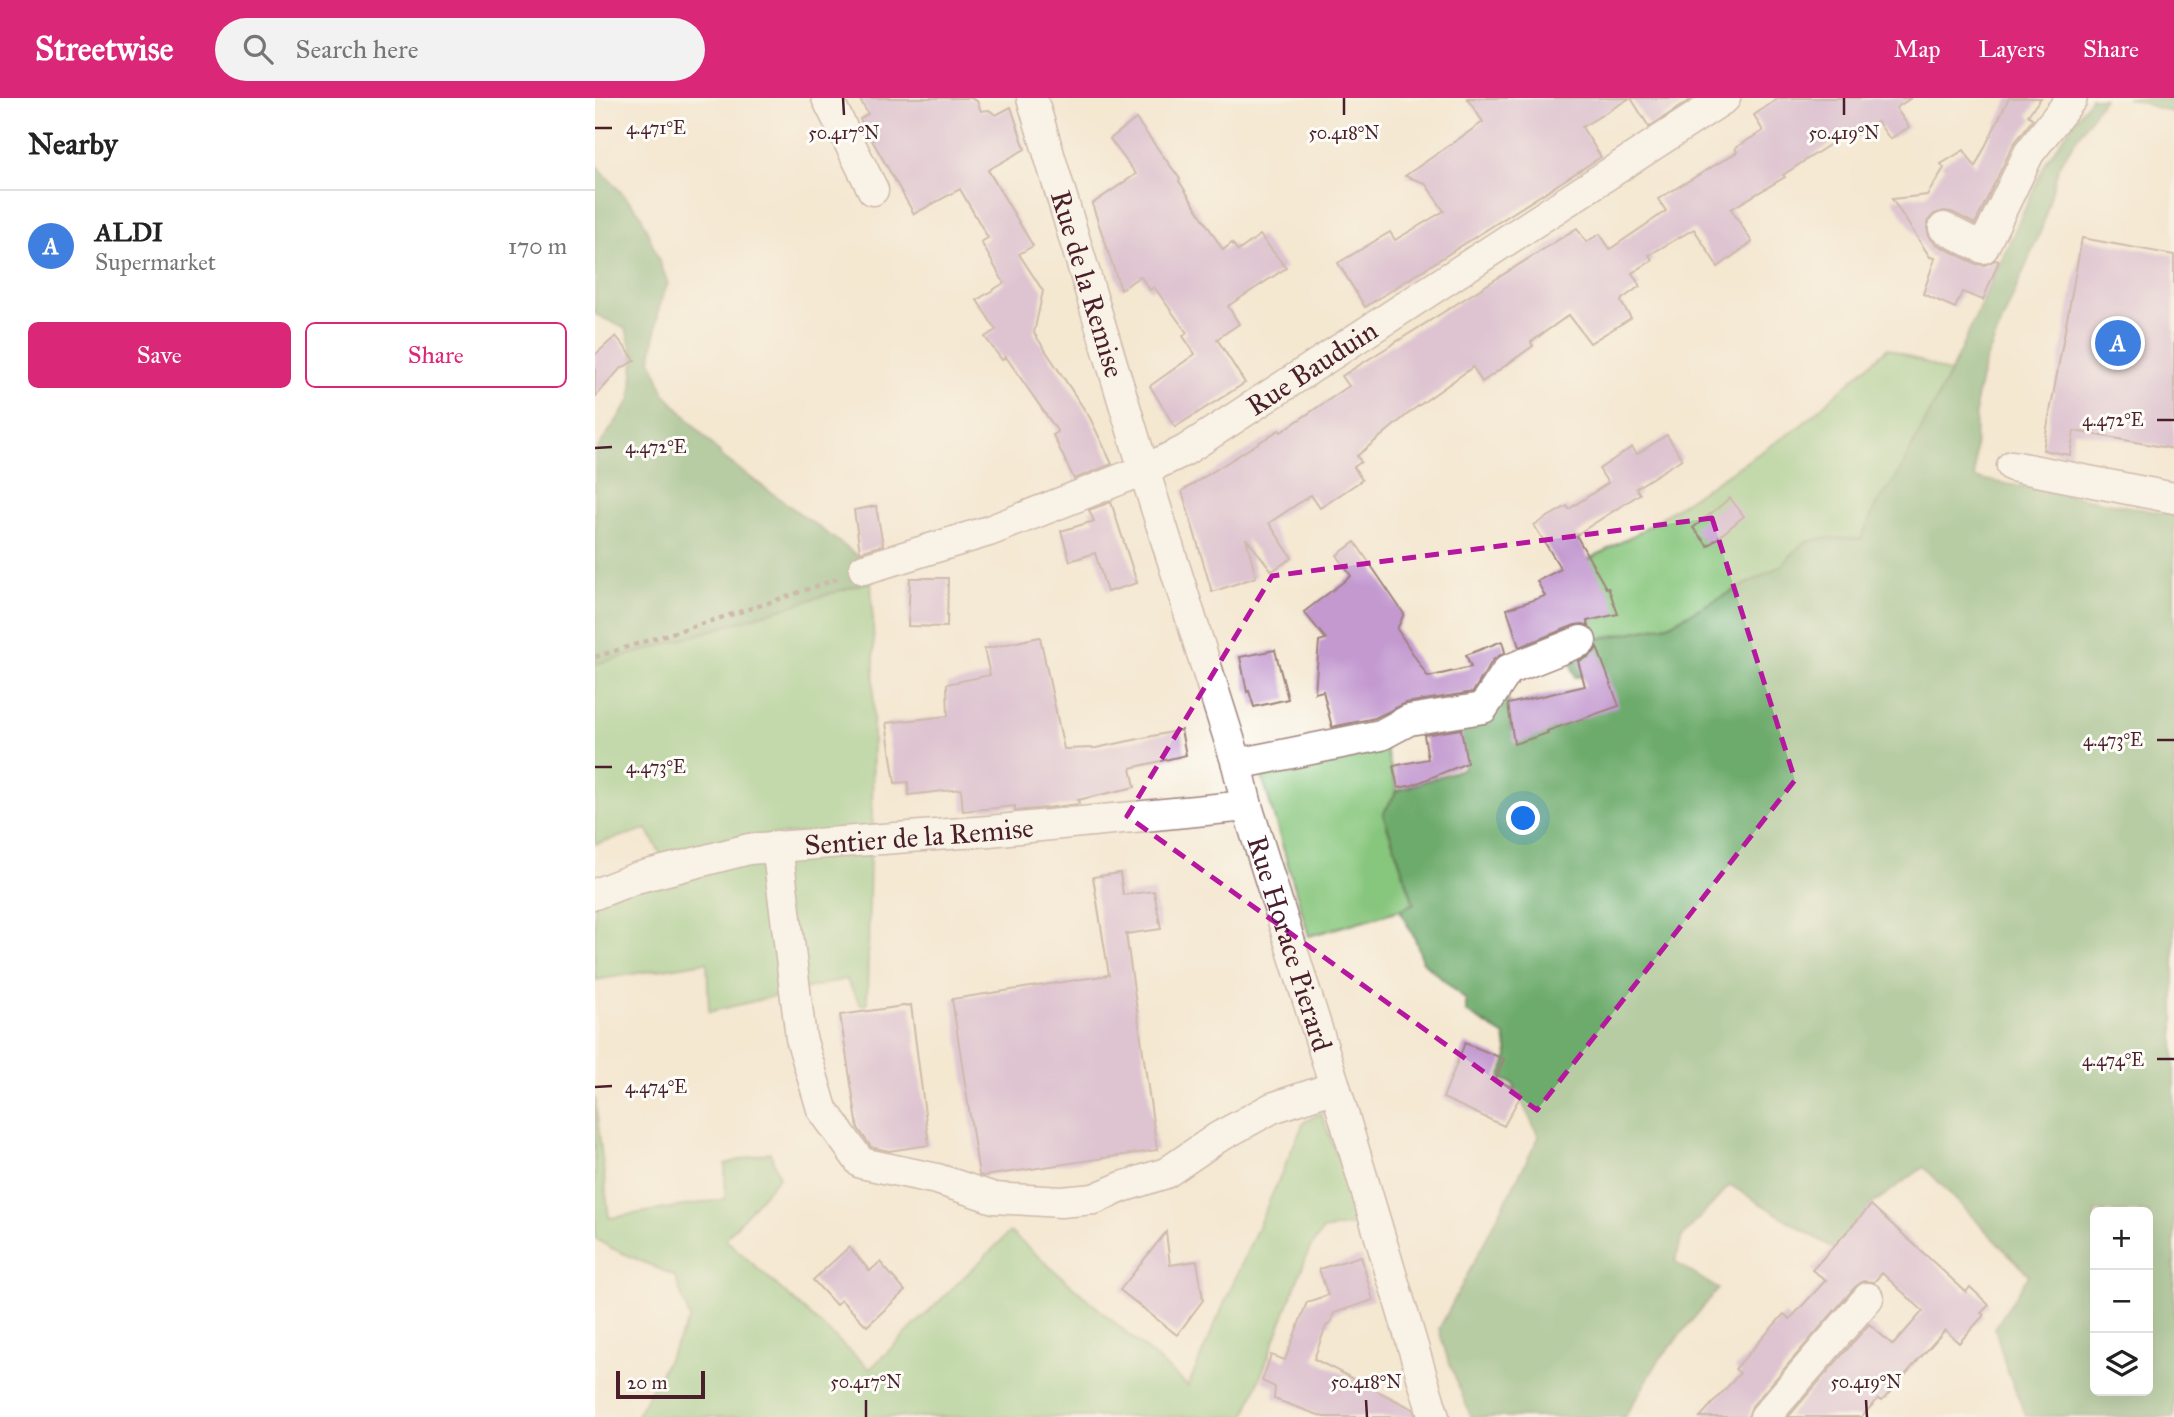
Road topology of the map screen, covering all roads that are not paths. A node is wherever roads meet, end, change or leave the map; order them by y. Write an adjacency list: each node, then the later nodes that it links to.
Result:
1 (827, 98): 5 (street)
2 (1032, 98): 8 (street, Rue de la Remise)
3 (1725, 98): 8 (street, Rue Bauduin)
4 (2072, 98): 6 (street)
5 (873, 190)
6 (1944, 229)
7 (2012, 466): 9 (street)
8 (1144, 470): 10 (street, Rue Bauduin); 12 (street, Rue Horace Pierard)
9 (2174, 498)
10 (864, 569)
11 (1581, 641): 12 (street)
12 (1237, 764): 13 (street, Rue Horace Pierard)
13 (1247, 806): 14 (street, Sentier de la Remise); 16 (street, Rue Horace Pierard)
14 (777, 846): 15 (street, Sentier de la Remise); 16 (street)
15 (595, 894)
16 (1335, 1087): 18 (street, Rue Horace Pierard)
17 (1868, 1298): 19 (street)
18 (1434, 1417)
19 (1765, 1417)

